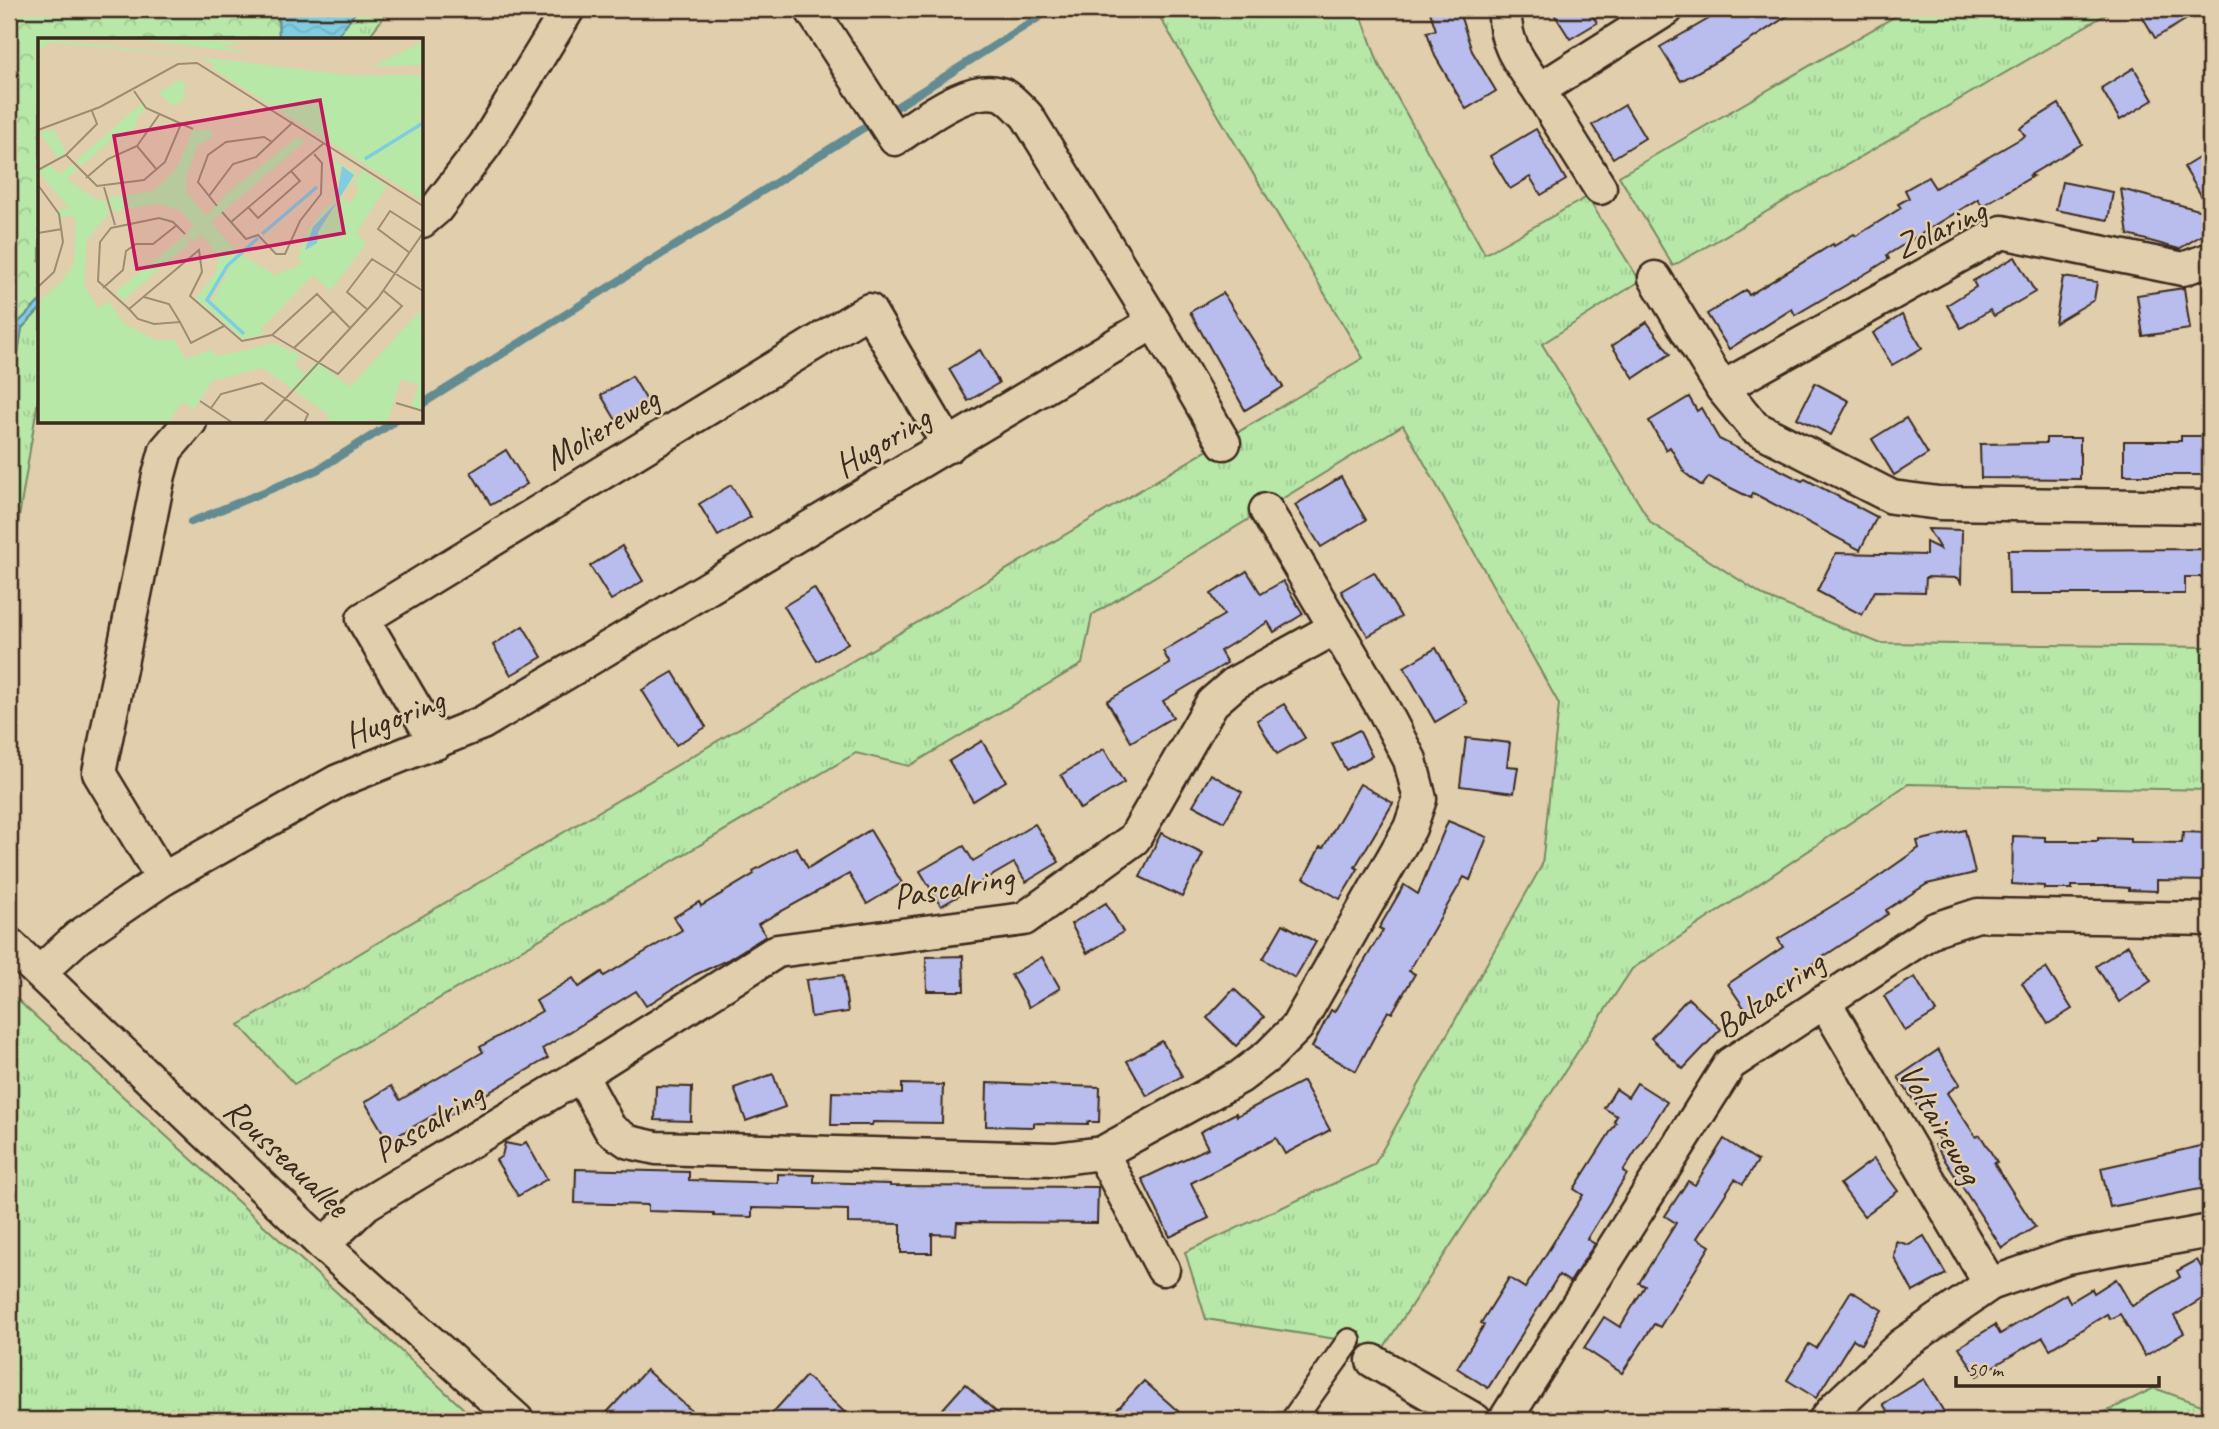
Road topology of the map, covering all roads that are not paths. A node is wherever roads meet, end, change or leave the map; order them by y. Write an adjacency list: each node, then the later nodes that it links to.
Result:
1 (568, 9): 7 (street)
2 (811, 9): 10 (street)
3 (1505, 9): 5 (street)
4 (1667, 9): 5 (street)
5 (1539, 90): 6 (street)
6 (1600, 188)
7 (424, 220)
8 (2210, 259): 11 (street, Zolaring)
9 (1655, 278): 11 (street)
10 (1154, 322): 13 (street); 14 (street, Hugoring)
11 (1722, 388): 15 (street)
12 (188, 424): 19 (street)
13 (1224, 443)
14 (949, 446): 18 (street, Hugoring); 18 (street, Moliereweg)
15 (2210, 507)
16 (1266, 510): 17 (street)
17 (1335, 628): 24 (street, Pascalring); 25 (street)
18 (436, 743): 19 (street, Hugoring)
19 (163, 879): 22 (street, Hugoring)
20 (2210, 919): 23 (street, Balzacring)
21 (9, 944): 22 (street, Rousseauallee)
22 (40, 972): 27 (street, Rousseauallee)
23 (1825, 1001): 29 (street, Voltaireweg); 35 (street, Balzacring)
24 (581, 1075): 25 (street); 27 (street, Pascalring)
25 (1102, 1153): 28 (street)
26 (2210, 1230): 29 (street)
27 (323, 1245): 32 (street, Rousseauallee)
28 (1163, 1269)
29 (1990, 1284): 36 (street)
30 (1349, 1340): 33 (street)
31 (1373, 1361): 34 (street)
32 (517, 1420)
33 (1293, 1420)
34 (1475, 1420)
35 (1505, 1420)
36 (1825, 1420)

